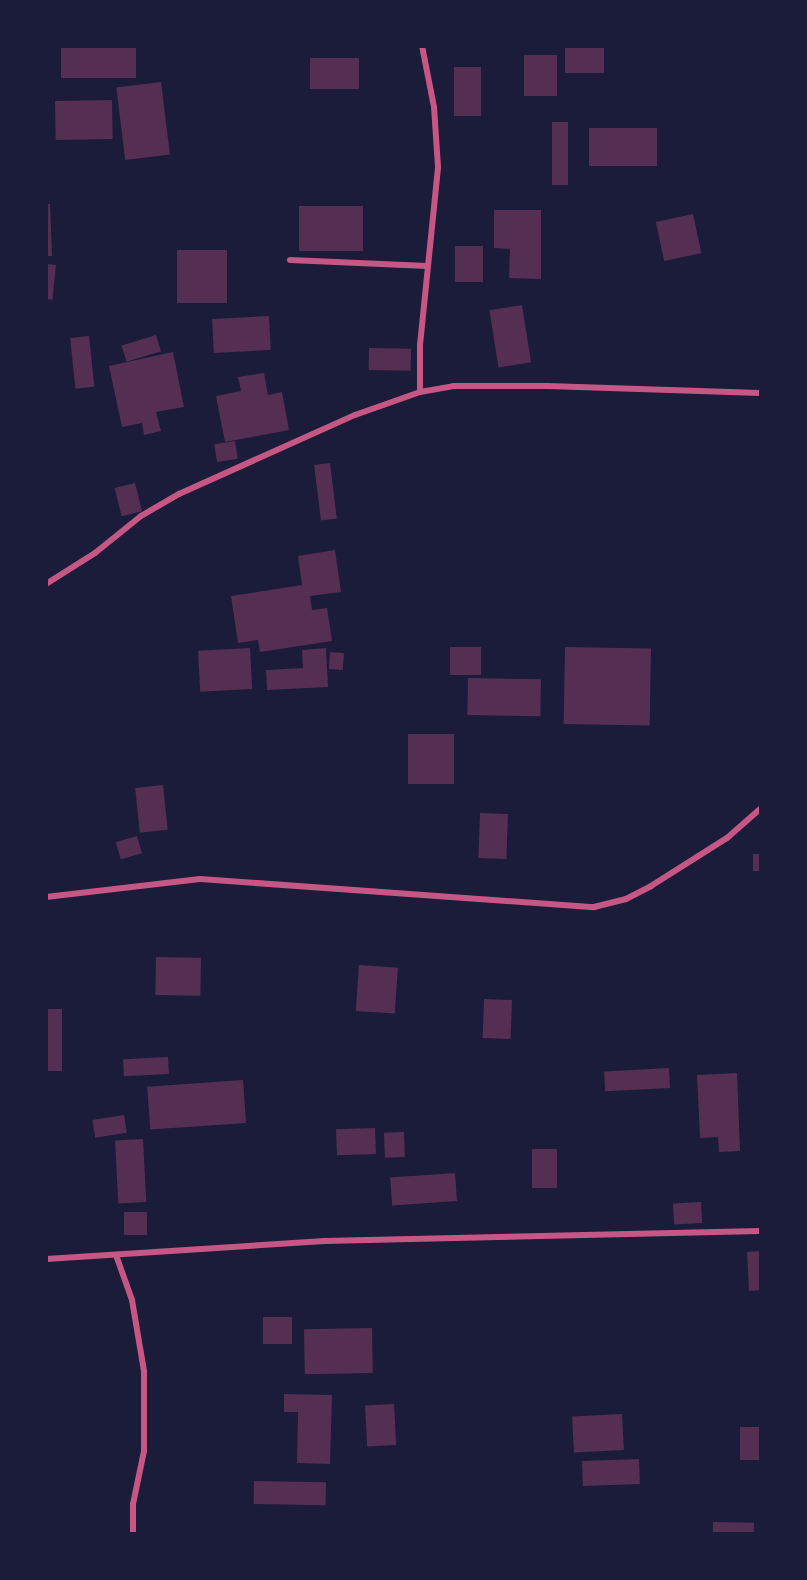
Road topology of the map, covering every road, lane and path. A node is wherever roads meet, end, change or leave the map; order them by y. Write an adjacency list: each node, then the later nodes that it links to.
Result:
1 (423, 46): 3 (street)
2 (290, 260): 3 (street)
3 (427, 266): 4 (street)
4 (420, 392): 5 (street); 6 (street)
5 (760, 393)
6 (46, 584)
7 (760, 808): 8 (street)
8 (46, 897)
9 (760, 1230): 10 (street)
10 (116, 1254): 11 (street); 12 (street)
11 (46, 1258)
12 (132, 1533)

